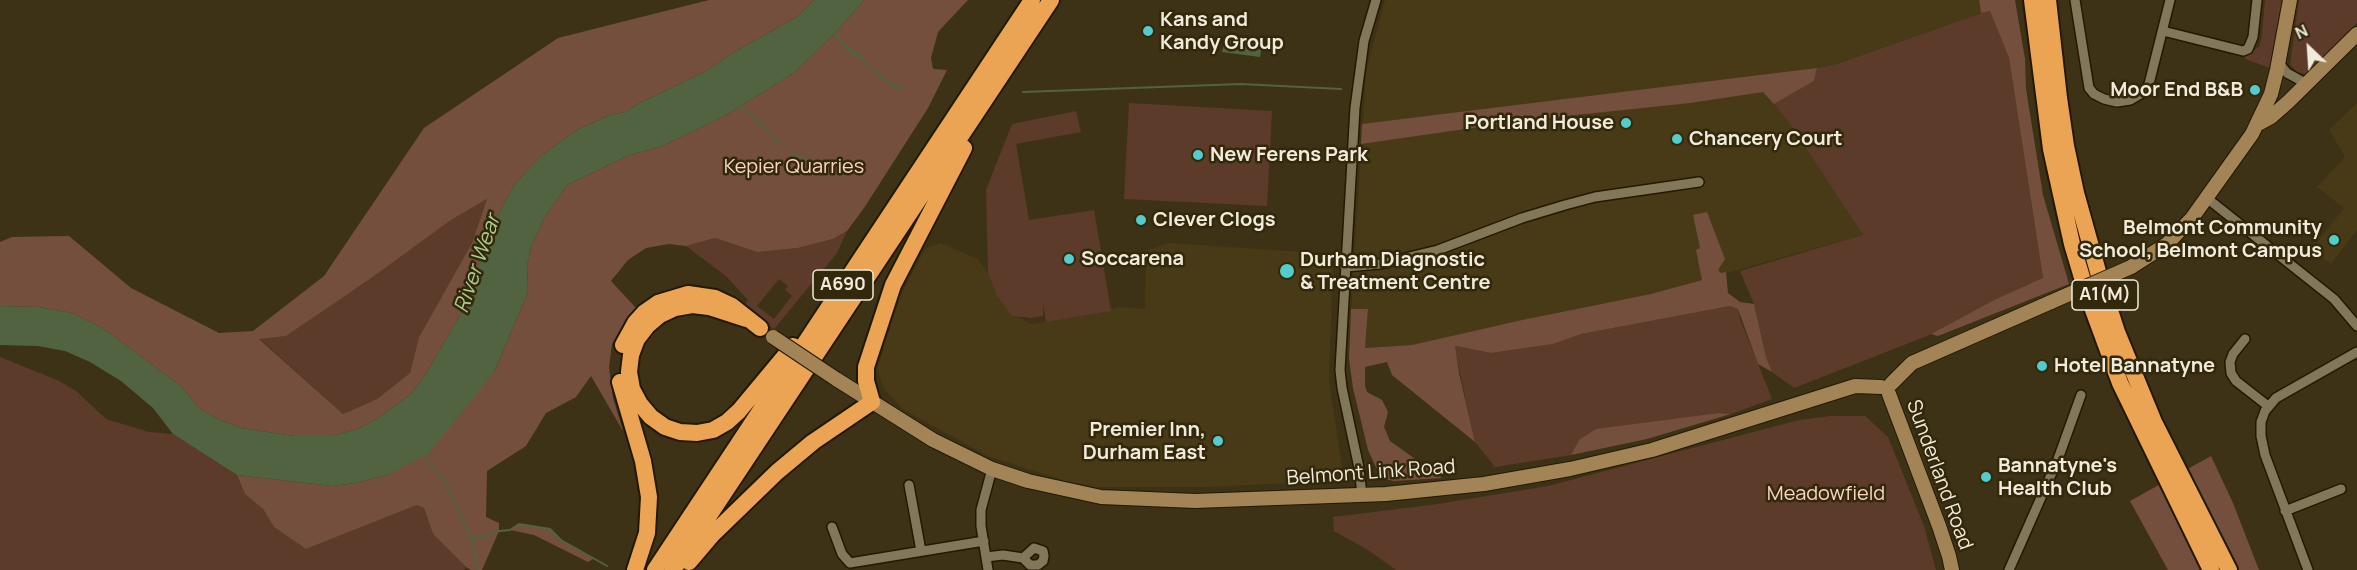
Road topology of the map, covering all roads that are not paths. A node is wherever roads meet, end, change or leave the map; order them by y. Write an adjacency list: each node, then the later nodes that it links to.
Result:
1 (1032, 0): 19 (highway, A690)
2 (1051, 0): 12 (highway, A690)
3 (1377, 0): 18 (street)
4 (2032, 0): 45 (highway, A1(M))
5 (2048, 0): 46 (highway, A1(M))
6 (2075, 0): 10 (street)
7 (2170, 0): 10 (street)
8 (2257, 0): 10 (street)
9 (2289, 0): 13 (street)
10 (2163, 31)
11 (2357, 34): 14 (street)
12 (1023, 43): 26 (highway); 40 (highway, A690)
13 (2279, 63): 14 (street); 15 (street)
14 (2307, 84): 15 (street)
15 (2258, 124): 17 (street)
16 (1698, 182): 18 (street)
17 (2208, 199): 20 (street); 24 (street, bridge)
18 (1345, 267): 31 (street)
19 (826, 310): 21 (highway); 39 (highway, A690)
20 (2357, 326)
21 (760, 328): 26 (street, Belmont Link Road, bridge); 38 (highway)
22 (2245, 339): 27 (street)
23 (2357, 352): 27 (street)
24 (1887, 388): 31 (street, Belmont Link Road); 43 (street, Sunderland Road)
25 (2081, 395): 44 (street)
26 (872, 402): 28 (street, Belmont Link Road); 41 (highway)
27 (2268, 406): 32 (street)
28 (992, 469): 31 (street, Belmont Link Road); 34 (street)
29 (909, 485): 35 (street)
30 (2341, 489): 32 (street)
31 (1362, 495)
32 (2285, 511): 47 (street)
33 (832, 527): 35 (street)
34 (984, 541): 35 (street); 36 (street)
35 (921, 551)
36 (986, 557): 37 (street); 42 (street)
37 (1023, 558)
38 (635, 570)
39 (655, 570)
40 (673, 570)
41 (682, 570)
42 (988, 570)
43 (1952, 570)
44 (2009, 570)
45 (2211, 570)
46 (2229, 570)
47 (2308, 570)

